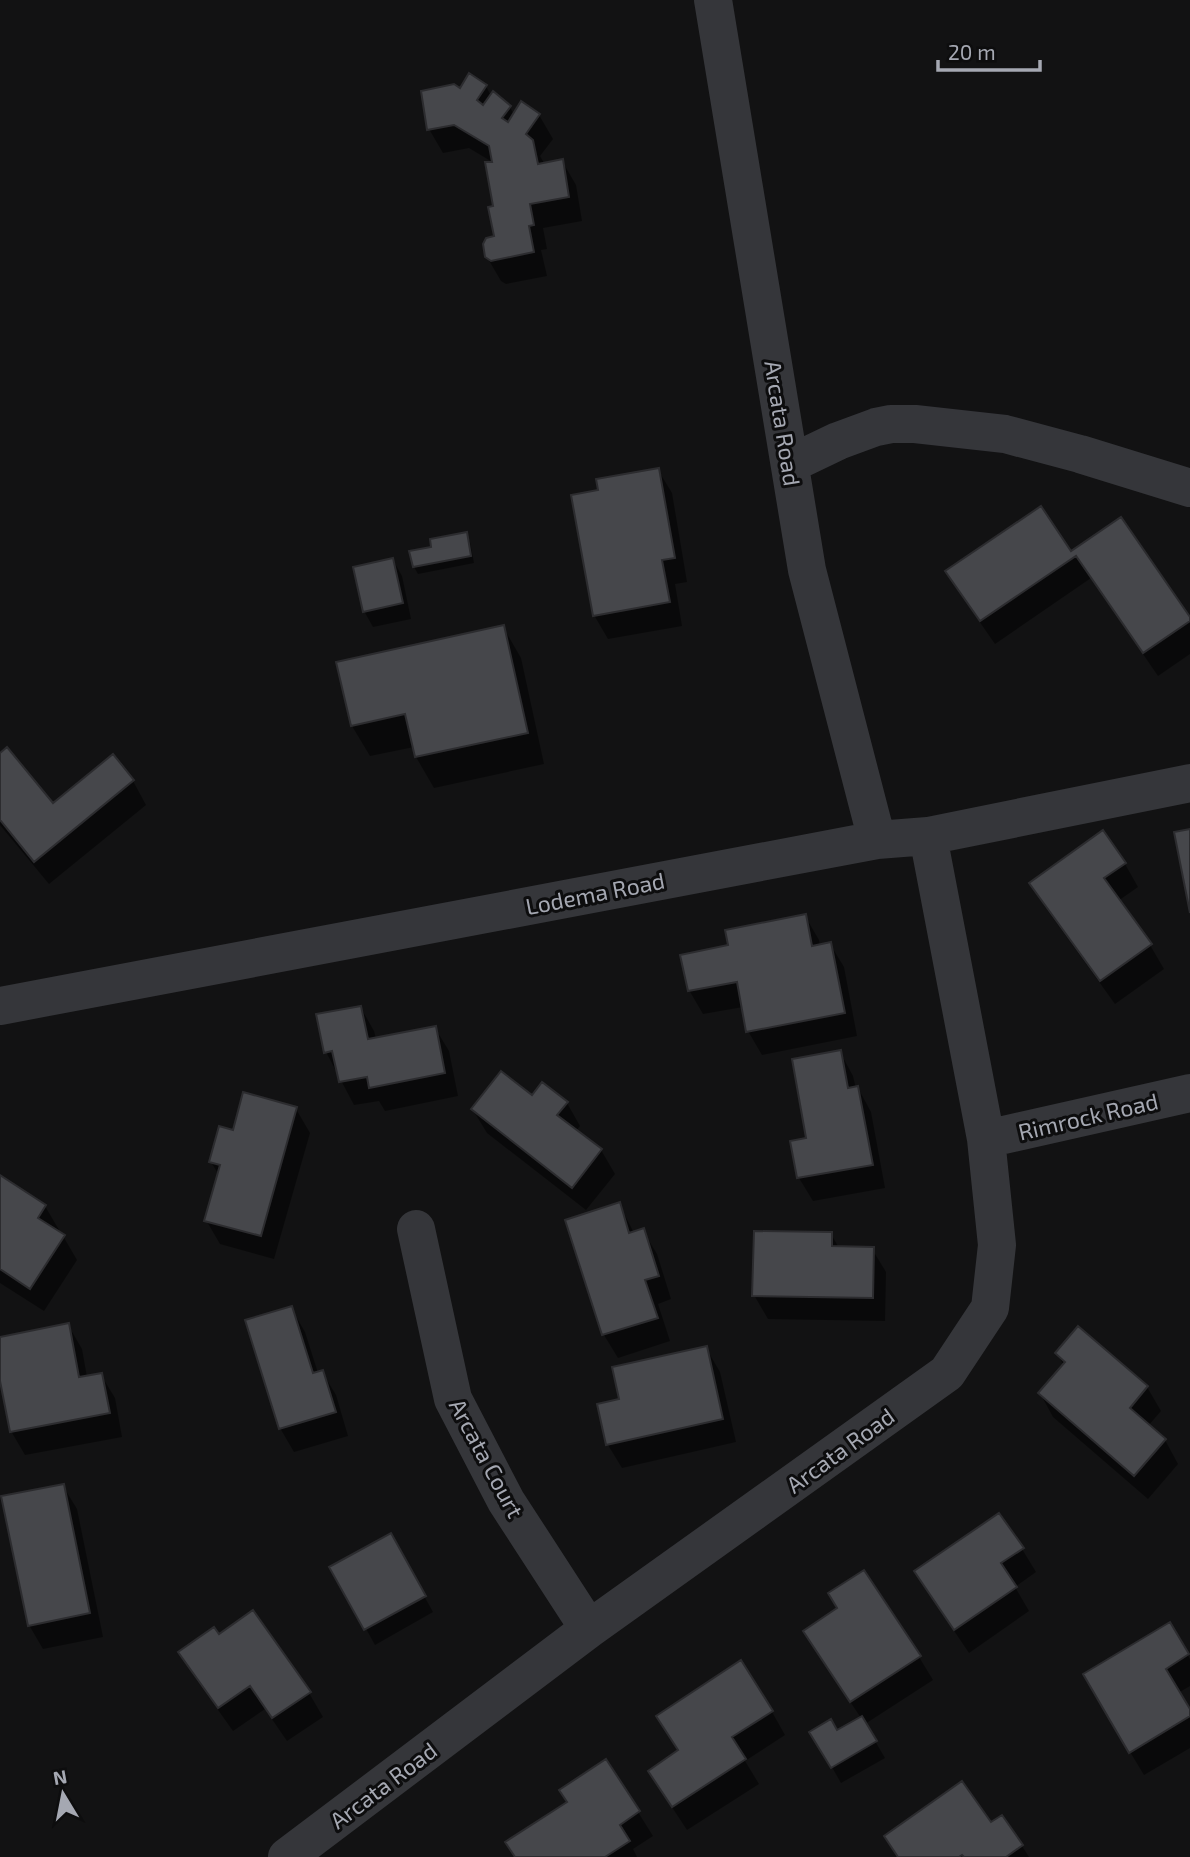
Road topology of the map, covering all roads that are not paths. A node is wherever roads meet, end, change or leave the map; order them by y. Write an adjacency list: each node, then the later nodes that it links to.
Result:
1 (713, 0): 2 (street, Arcata Road)
2 (790, 464): 3 (street); 6 (street, Arcata Road)
3 (1190, 488)
4 (1190, 783): 5 (street, Lodema Road)
5 (928, 836): 6 (street, Lodema Road); 9 (street, Arcata Road)
6 (877, 840): 7 (street, Lodema Road)
7 (0, 1006)
8 (1190, 1093): 9 (street, Rimrock Road)
9 (986, 1139): 11 (street, Arcata Road)
10 (416, 1229): 11 (street, Arcata Court)
11 (589, 1629): 12 (street, Arcata Road)
12 (286, 1857)

